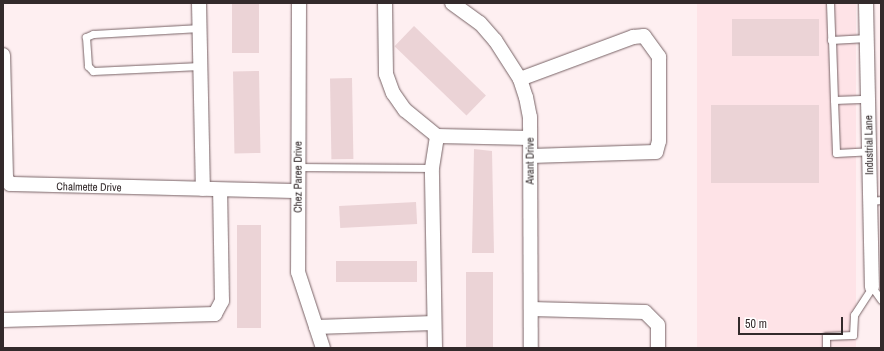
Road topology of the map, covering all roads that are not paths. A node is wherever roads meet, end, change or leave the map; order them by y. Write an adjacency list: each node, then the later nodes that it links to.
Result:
1 (199, 3): 7 (street)
2 (299, 3): 19 (street, Chez Paree Drive)
3 (385, 3): 15 (street)
4 (452, 3): 12 (street, Avant Drive)
5 (830, 3): 9 (lane)
6 (866, 3): 8 (street, Industrial Lane)
7 (200, 28): 11 (street); 11 (lane)
8 (867, 38): 9 (lane); 13 (street, Industrial Lane)
9 (832, 40): 14 (lane)
10 (3, 55): 21 (street, Chalmette Drive)
11 (200, 66): 22 (street)
12 (520, 79): 16 (street, Avant Drive); 18 (street)
13 (868, 99): 14 (lane); 17 (street, Industrial Lane)
14 (834, 100): 17 (lane)
15 (437, 136): 16 (street); 20 (street)
16 (530, 138): 18 (street, Avant Drive)
17 (869, 152): 25 (street, Industrial Lane)
18 (530, 156): 29 (street, Avant Drive)
19 (298, 167): 20 (lane); 24 (street, Chez Paree Drive)
20 (432, 168): 31 (street)
21 (5, 178): 22 (street, Chalmette Drive)
22 (203, 189): 23 (street, Chalmette Drive)
23 (220, 190): 24 (street, Chalmette Drive); 30 (street)
24 (297, 191): 32 (street, Chez Paree Drive)
25 (876, 201): 26 (street, Industrial Lane)
26 (876, 243): 27 (street, Industrial Lane)
27 (872, 287): 28 (lane); 37 (lane)
28 (881, 300)
29 (531, 309): 35 (street, Avant Drive); 36 (street)
30 (3, 320)
31 (434, 323): 32 (street); 34 (street)
32 (316, 327): 33 (street, Chez Paree Drive)
33 (323, 348)
34 (435, 348)
35 (531, 348)
36 (658, 348)
37 (826, 348)

